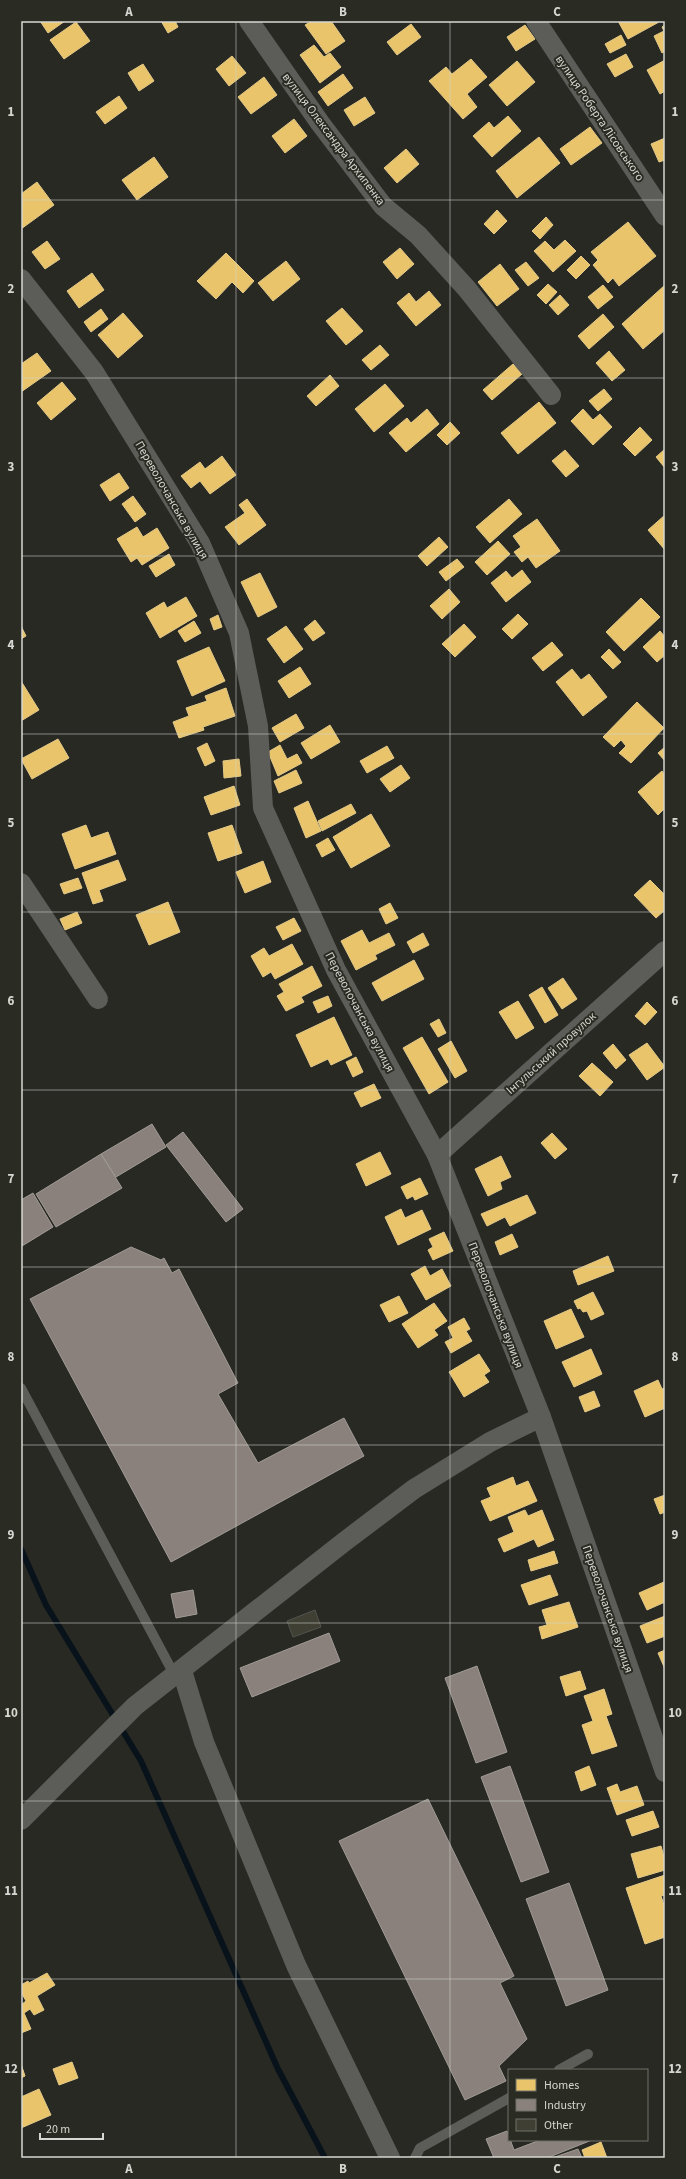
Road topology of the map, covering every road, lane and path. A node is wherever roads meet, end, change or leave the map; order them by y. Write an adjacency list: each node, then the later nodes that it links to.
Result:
1 (248, 21): 5 (street, вулиця Олександра Архипенка)
2 (536, 21): 3 (street, вулиця Роберта Лісовського)
3 (665, 216)
4 (21, 279): 9 (street, Переволочанська вулиця)
5 (551, 395)
6 (21, 884): 8 (street)
7 (665, 951): 9 (street, Інгульський провулок)
8 (98, 999)
9 (437, 1155): 11 (street, Переволочанська вулиця)
10 (21, 1388): 12 (lane)
11 (541, 1417): 12 (street); 13 (street, Переволочанська вулиця)
12 (178, 1674): 14 (street); 18 (street)
13 (665, 1772)
14 (21, 1820)
15 (588, 2054): 16 (lane)
16 (561, 2069)
17 (508, 2099): 19 (lane)
18 (390, 2158)
19 (415, 2158)

